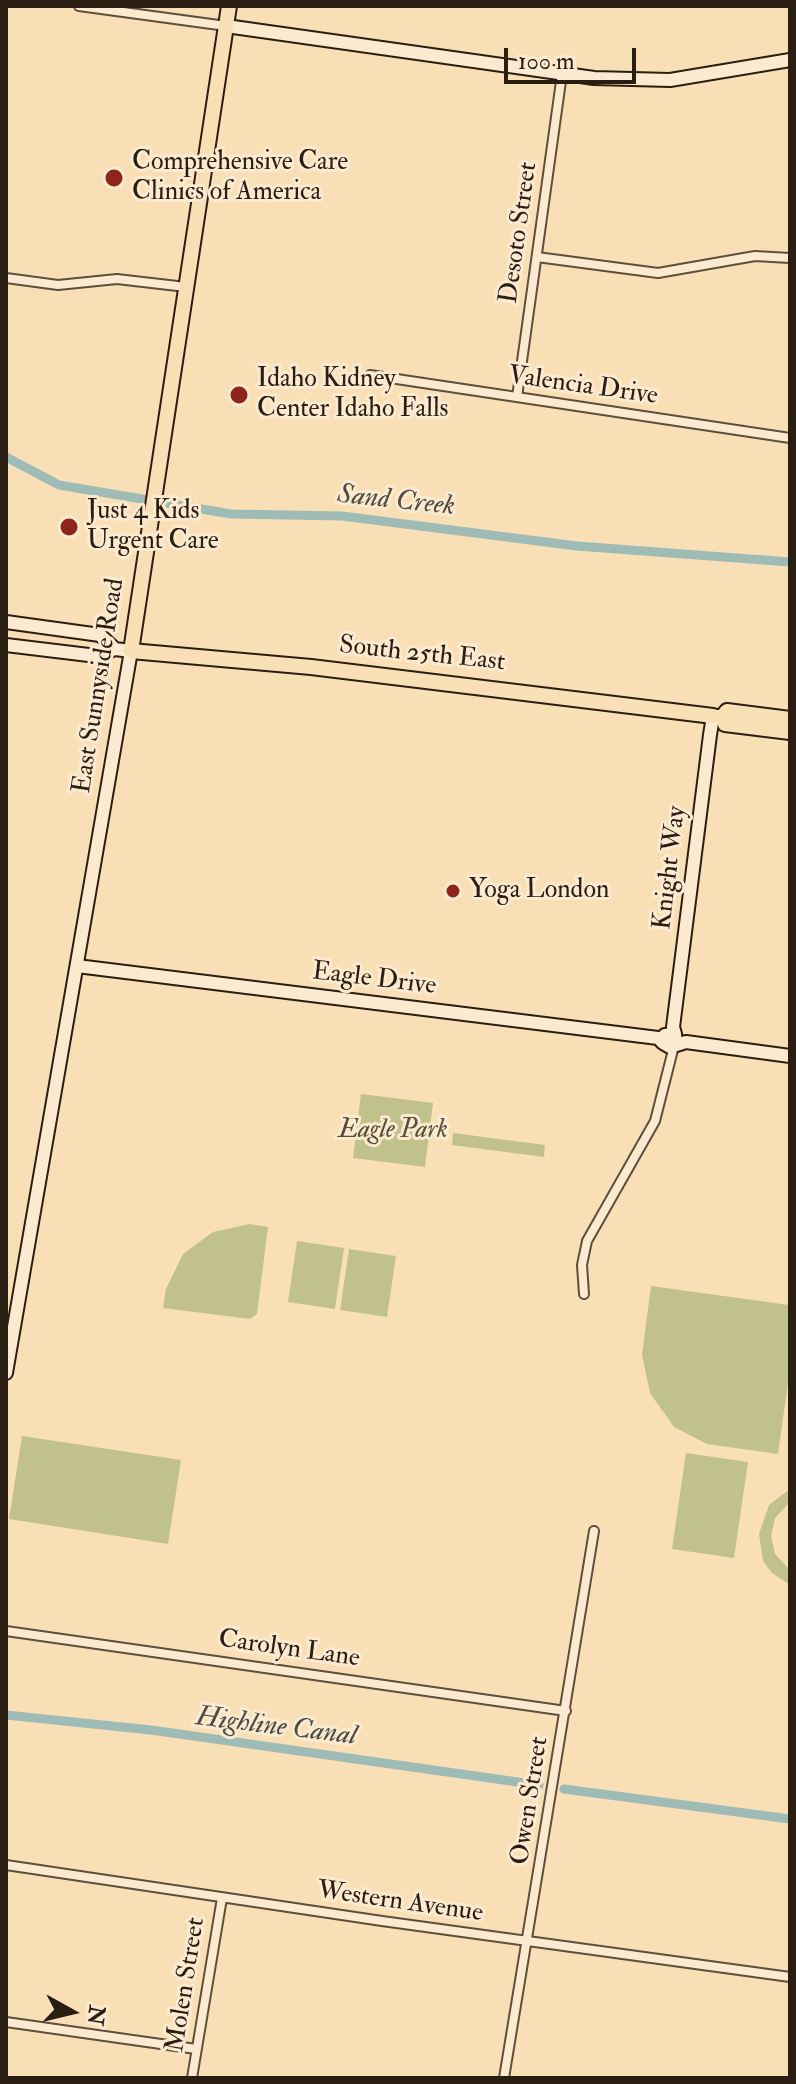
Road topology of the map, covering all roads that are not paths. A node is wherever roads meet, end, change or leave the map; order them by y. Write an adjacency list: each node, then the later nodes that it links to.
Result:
1 (79, 6): 3 (street)
2 (229, 6): 3 (main road, East Sunnyside Road)
3 (226, 26): 5 (main road); 9 (main road, East Sunnyside Road)
4 (790, 60): 5 (main road)
5 (562, 74): 6 (street, Desoto Street)
6 (537, 257): 7 (street); 11 (street, Desoto Street)
7 (790, 258)
8 (6, 278): 9 (street)
9 (186, 287): 16 (main road, East Sunnyside Road)
10 (370, 375): 11 (street, Valencia Drive)
11 (517, 397): 12 (street, Valencia Drive)
12 (790, 438)
13 (6, 622): 15 (main road, South 25th East)
14 (6, 645): 15 (main road, South 25th East)
15 (115, 649): 16 (main road, South 25th East)
16 (131, 651): 17 (main road, South 25th East); 20 (main road, East Sunnyside Road)
17 (717, 716): 18 (main road, South 25th East); 19 (main road, South 25th East); 21 (main road, Knight Way)
18 (790, 719)
19 (790, 732)
20 (77, 966): 21 (main road, Eagle Drive); 24 (main road, East Sunnyside Road)
21 (671, 1040): 22 (main road, Eagle Drive); 23 (street, Knight Way)
22 (790, 1056)
23 (584, 1294)
24 (8, 1349): 25 (main road, East Sunnyside Road)
25 (6, 1373)
26 (594, 1531): 28 (street, Owen Street)
27 (6, 1631): 28 (street, Carolyn Lane)
28 (566, 1711): 31 (street, Owen Street)
29 (6, 1865): 30 (street, Western Avenue)
30 (222, 1898): 31 (street, Western Avenue); 34 (street, Molen Street)
31 (529, 1940): 32 (street, Western Avenue); 36 (street, Owen Street)
32 (790, 1977)
33 (6, 2022): 34 (street)
34 (196, 2049): 35 (street, Molen Street)
35 (192, 2078)
36 (504, 2078)

